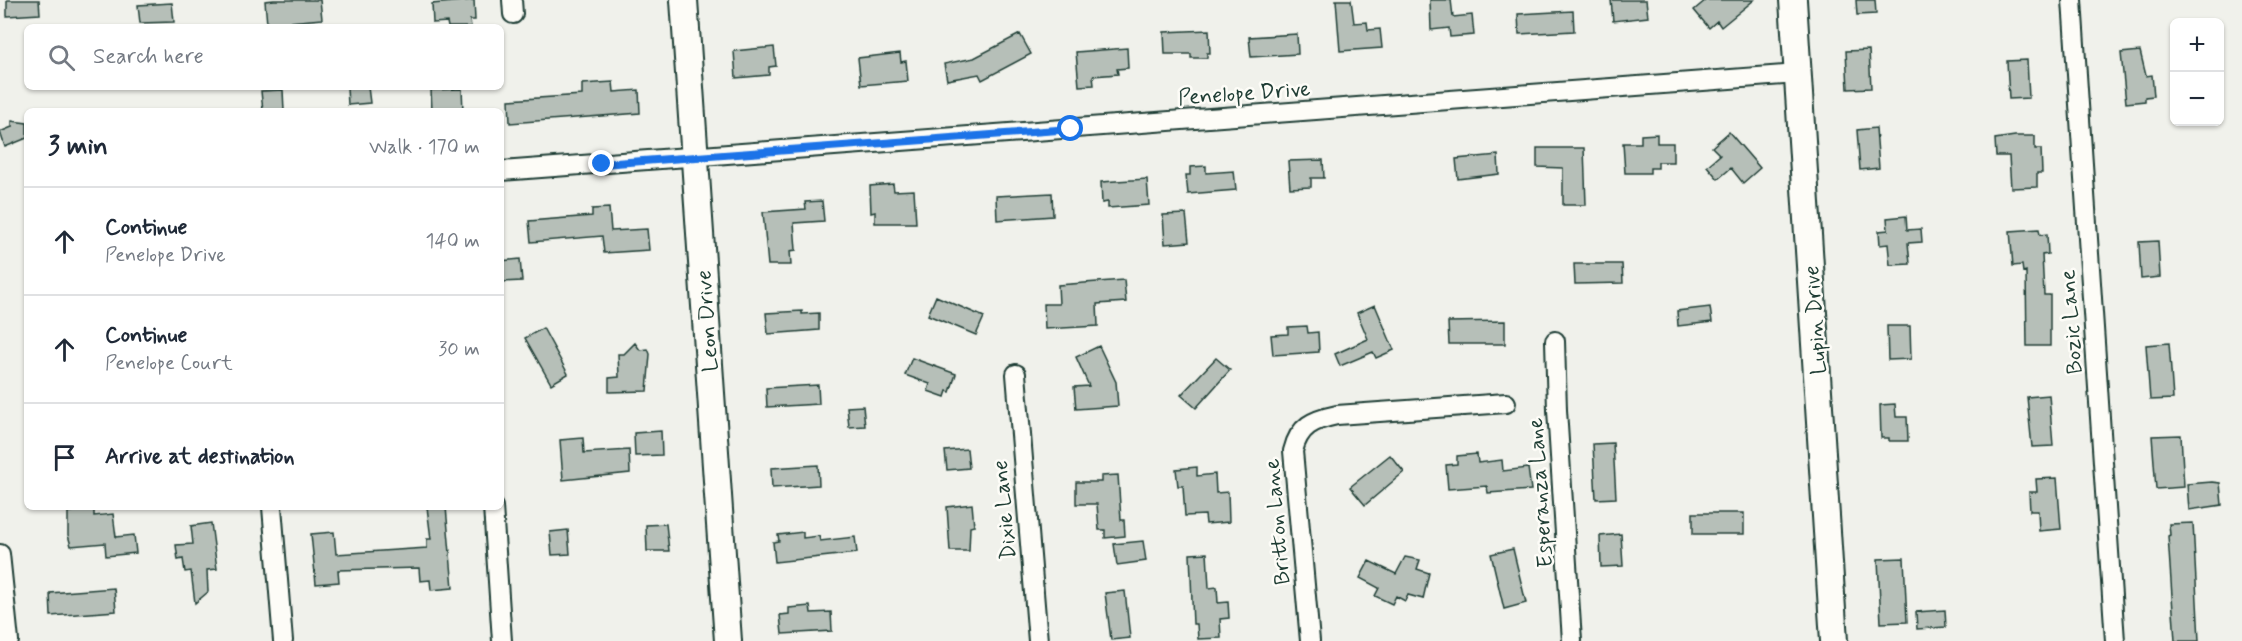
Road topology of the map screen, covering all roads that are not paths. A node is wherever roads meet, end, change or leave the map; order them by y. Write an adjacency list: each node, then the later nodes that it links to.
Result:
1 (684, 0): 5 (street, Leon Drive)
2 (1793, 0): 4 (street, Lupin Drive)
3 (2072, 0): 21 (street, Bozic Lane)
4 (1798, 74): 5 (street, Penelope Drive); 20 (street, Lupin Drive)
5 (694, 158): 6 (street, Penelope Drive); 16 (street, Leon Drive)
6 (504, 171)
7 (1555, 341): 19 (street, Esperanza Lane)
8 (1016, 374): 17 (street, Dixie Lane)
9 (1506, 403): 18 (street, Britton Lane)
10 (272, 510): 14 (street)
11 (493, 510): 15 (street)
12 (0, 554): 13 (street)
13 (9, 641)
14 (283, 641)
15 (502, 641)
16 (728, 641)
17 (1038, 641)
18 (1310, 641)
19 (1572, 641)
20 (1834, 641)
21 (2115, 641)

